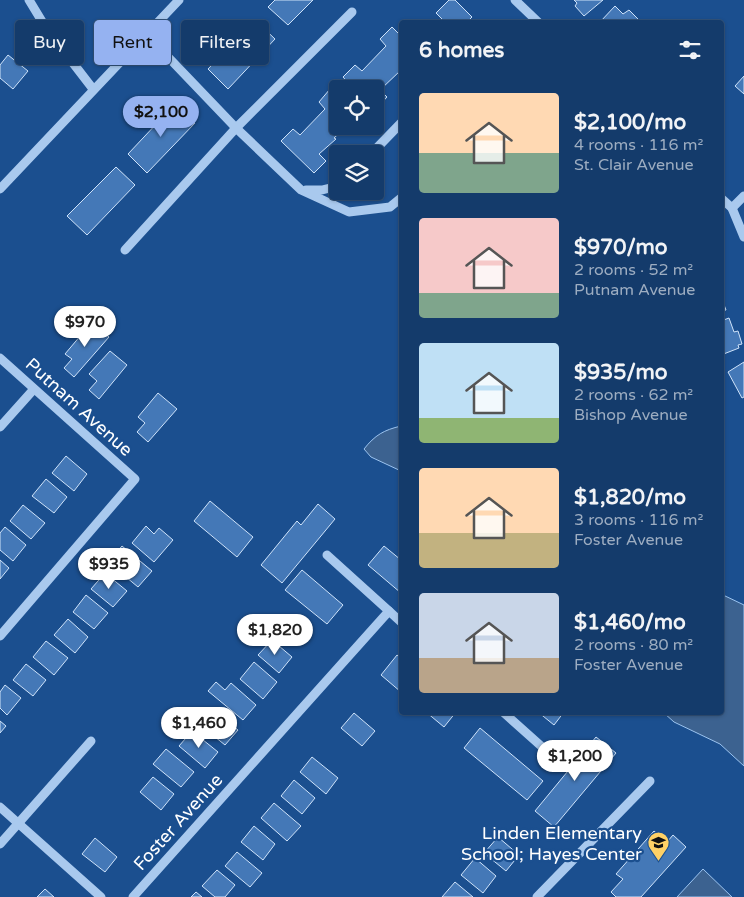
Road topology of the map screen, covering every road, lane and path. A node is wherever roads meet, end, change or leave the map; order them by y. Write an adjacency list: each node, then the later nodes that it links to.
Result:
1 (28, 0): 9 (street)
2 (179, 0): 5 (street)
3 (515, 0): 6 (street)
4 (352, 12): 11 (street)
5 (161, 20)
6 (536, 20)
7 (171, 60): 11 (street)
8 (116, 65): 9 (street)
9 (93, 88): 14 (street)
10 (399, 125): 12 (street)
11 (236, 128): 15 (street); 21 (street)
12 (380, 145)
13 (329, 188): 15 (street)
14 (0, 189)
15 (301, 190): 17 (street)
16 (744, 196): 19 (street)
17 (399, 199)
18 (724, 201): 19 (street)
19 (732, 208): 20 (street)
20 (744, 237)
21 (125, 250)
22 (0, 358): 23 (street, Putnam Avenue)
23 (34, 389): 24 (street); 28 (street, Putnam Avenue)
24 (0, 427)
25 (327, 555): 26 (street)
26 (389, 612): 27 (street); 37 (street, Foster Avenue)
27 (399, 620)
28 (0, 636)
29 (506, 715): 31 (street)
30 (91, 741): 34 (street)
31 (550, 754)
32 (650, 781): 38 (street)
33 (0, 807): 34 (street)
34 (19, 823): 35 (street); 36 (street)
35 (0, 844)
36 (101, 897)
37 (133, 897)
38 (537, 897)

